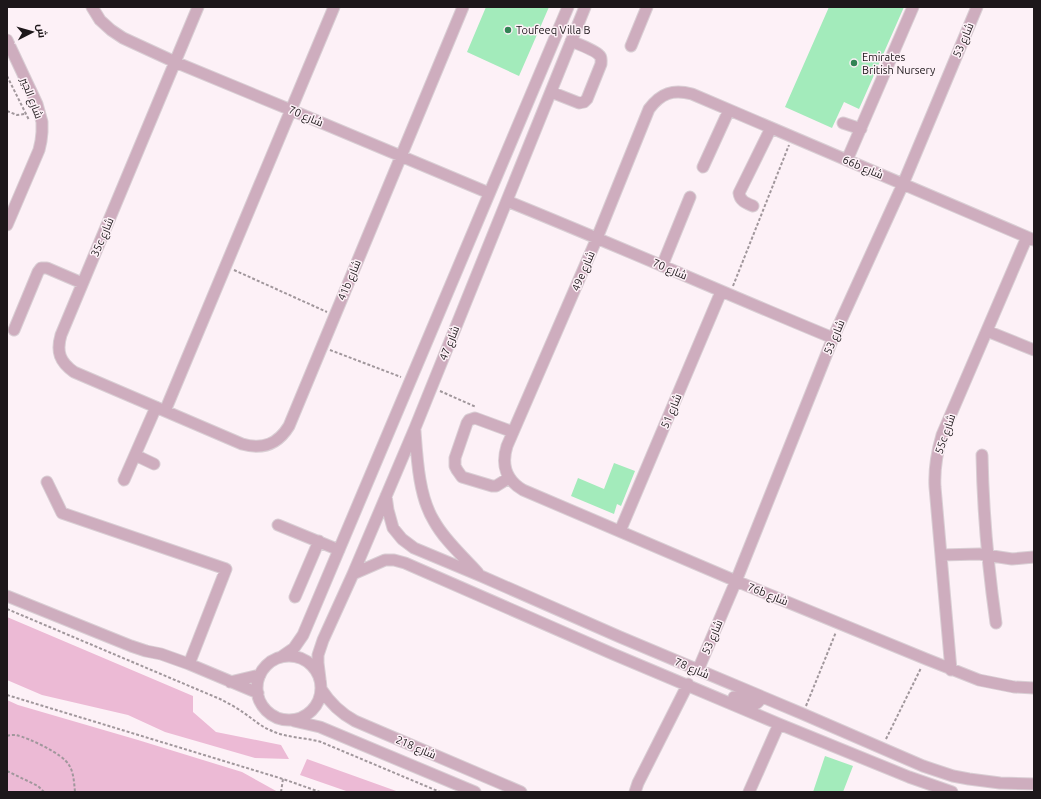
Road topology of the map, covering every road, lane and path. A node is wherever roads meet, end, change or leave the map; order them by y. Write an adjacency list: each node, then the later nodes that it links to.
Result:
1 (92, 7): 13 (street, شارع 70)
2 (198, 7): 13 (street, 35c شارع)
3 (334, 7): 17 (street)
4 (463, 7): 26 (street, 41b شارع)
5 (568, 7): 30 (street, شارع 47)
6 (585, 7): 11 (street, شارع 47)
7 (647, 7): 12 (street)
8 (913, 7): 24 (street)
9 (977, 7): 29 (street, شارع 53)
10 (7, 40): 34 (street, شارع الجير)
11 (571, 41): 15 (street, شارع 47); 15 (street)
12 (631, 46)
13 (174, 62): 17 (street, شارع 70); 39 (street, 35c شارع)
14 (7, 76): 20 (path)
15 (551, 92): 32 (street, شارع 47)
16 (692, 94): 18 (street, 66b شارع); 35 (street, 49e شارع)
17 (291, 110): 26 (street, شارع 70); 37 (street)
18 (729, 110): 23 (street, 66b شارع); 28 (street)
19 (7, 111): 20 (path)
20 (26, 114): 21 (path)
21 (29, 120)
22 (844, 123): 24 (street)
23 (771, 128): 25 (street, 66b شارع); 33 (street)
24 (861, 129): 27 (street)
25 (792, 137): 27 (street, 66b شارع); 40 (path)
26 (401, 156): 30 (street, شارع 70); 41 (street, 41b شارع)
27 (847, 160): 29 (street, 66b شارع)
28 (703, 167)
29 (903, 184): 36 (street, 66b شارع); 44 (street, شارع 53)
30 (489, 193): 47 (street, شارع 47)
31 (690, 197): 38 (street)
32 (507, 201): 35 (street, شارع 70); 48 (street, شارع 47)
33 (753, 206)
34 (7, 225)
35 (597, 238): 38 (street, شارع 70); 52 (street, 49e شارع)
36 (1030, 238): 43 (street, 55c شارع)
37 (226, 266): 41 (path); 49 (street)
38 (662, 266): 40 (street, شارع 70)
39 (82, 283): 42 (street); 49 (street, 35c شارع)
40 (725, 293): 44 (street, شارع 70); 61 (street, شارع 51)
41 (335, 315): 45 (street, 41b شارع)
42 (14, 330)
43 (987, 331): 46 (street); 65 (street, 55c شارع)
44 (833, 338): 69 (street, شارع 53)
45 (322, 347): 47 (path); 49 (street, 41b شارع)
46 (1034, 350)
47 (410, 381): 63 (street, شارع 47)
48 (432, 387): 50 (path); 51 (street, شارع 47)
49 (161, 409): 53 (street)
50 (481, 409)
51 (415, 428): 59 (street, شارع 47); 68 (street)
52 (513, 432): 56 (street, 49e شارع); 56 (street)
53 (135, 455): 55 (street); 57 (street)
54 (982, 455): 64 (street)
55 (154, 464)
56 (509, 478): 61 (street, 76b شارع)
57 (124, 480)
58 (47, 482): 77 (street)
59 (386, 496): 67 (street, شارع 47); 68 (street, شارع 78)
60 (278, 525): 62 (street)
61 (620, 532): 69 (street, 76b شارع)
62 (319, 541): 63 (street); 71 (street)
63 (339, 550): 75 (street, شارع 47)
64 (987, 554): 65 (street); 66 (street); 73 (street)
65 (941, 555): 79 (street, 55c شارع)
66 (1034, 557)
67 (353, 574): 82 (street, شارع 47); 83 (street, شارع 78)
68 (481, 576): 78 (street, شارع 78)
69 (736, 580): 74 (street, 76b شارع); 78 (street, شارع 53)
70 (7, 596): 77 (street)
71 (295, 597)
72 (7, 609): 102 (path)
73 (996, 623)
74 (840, 624): 76 (street, 76b شارع); 89 (path)
75 (281, 658): 80 (street); 82 (street)
76 (926, 660): 79 (street, 76b شارع); 94 (path)
77 (189, 664): 81 (street)
78 (698, 670): 88 (street, شارع 78)
79 (951, 670): 84 (street, 76b شارع)
80 (260, 675): 81 (street); 85 (street)
81 (230, 682): 85 (street)
82 (320, 684): 90 (street); 104 (street, شارع 218)
83 (688, 684): 87 (street, شارع 78); 105 (street)
84 (1034, 688)
85 (258, 694): 90 (street)
86 (7, 695): 96 (path)
87 (714, 696): 88 (street); 91 (street, شارع 78)
88 (760, 696): 89 (street, شارع 78)
89 (803, 714): 94 (street, شارع 78)
90 (291, 720): 103 (street)
91 (780, 724): 93 (street, شارع 78); 106 (street)
92 (7, 736): 99 (path)
93 (810, 736): 94 (street); 107 (street, شارع 78)
94 (882, 748): 97 (street, شارع 78)
95 (7, 771): 98 (path)
96 (283, 778): 100 (path); 101 (path)
97 (1034, 784)
98 (44, 792)
99 (75, 792)
100 (281, 792)
101 (320, 792)
102 (440, 792)
103 (475, 792)
104 (521, 792)
105 (635, 792)
106 (749, 792)
107 (952, 792)

